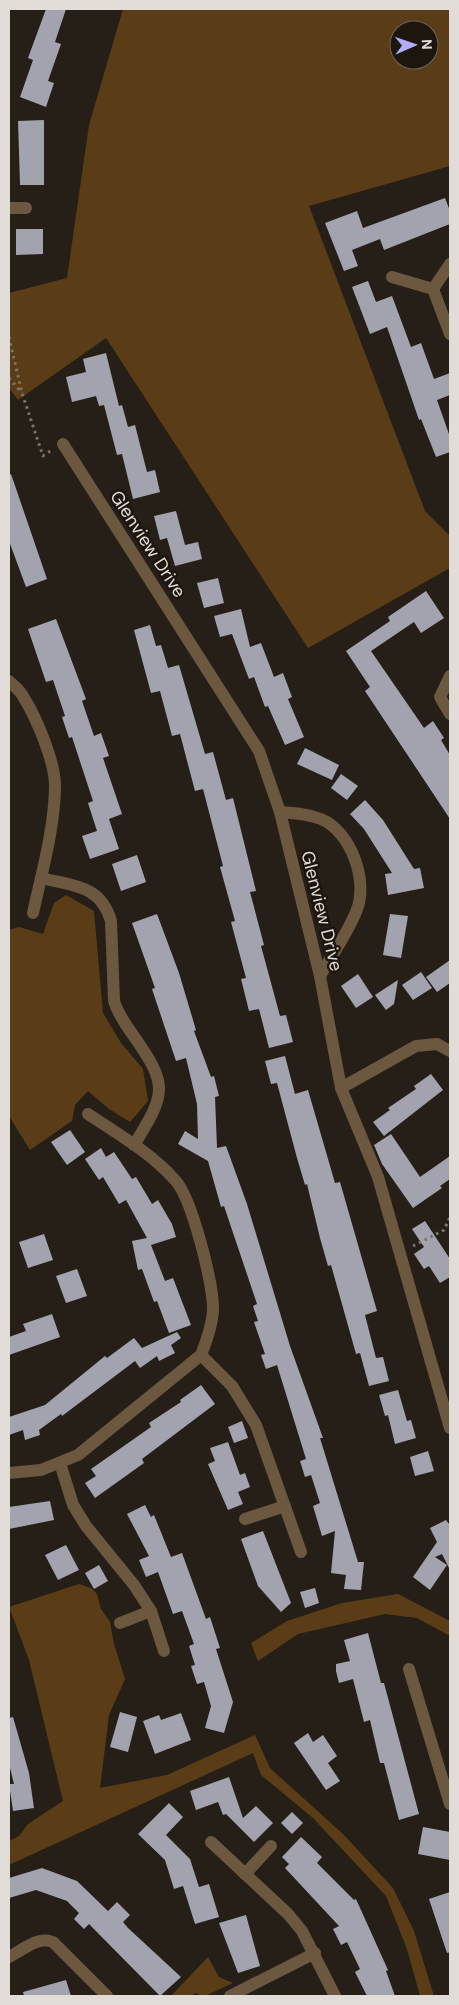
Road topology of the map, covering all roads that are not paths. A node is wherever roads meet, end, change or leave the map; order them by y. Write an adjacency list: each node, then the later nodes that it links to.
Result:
1 (9, 208): 2 (street)
2 (26, 208)
3 (450, 264): 5 (street)
4 (392, 277): 5 (street)
5 (433, 289): 6 (street)
6 (450, 334)
7 (63, 444): 11 (street, Glenview Drive)
8 (450, 676): 10 (street)
9 (9, 681): 12 (street)
10 (450, 714)
11 (280, 812): 14 (street, Glenview Drive); 14 (street)
12 (41, 878): 13 (street); 18 (street)
13 (33, 913)
14 (320, 976): 16 (street, Glenview Drive)
15 (450, 1051): 16 (street)
16 (341, 1088): 20 (street, Glenview Drive)
17 (88, 1114): 18 (street)
18 (134, 1146): 19 (street)
19 (202, 1355): 21 (street); 23 (street)
20 (450, 1428)
21 (60, 1463): 22 (street); 26 (street)
22 (9, 1473)
23 (285, 1506): 24 (street); 25 (street)
24 (245, 1519)
25 (302, 1552)
26 (151, 1611): 27 (street); 28 (street)
27 (120, 1623)
28 (164, 1651)
29 (409, 1669): 30 (street)
30 (447, 1782): 31 (street)
31 (450, 1804)
32 (211, 1842): 34 (street)
33 (271, 1846): 34 (street)
34 (245, 1874): 35 (street)
35 (315, 1953): 38 (street); 39 (street)
36 (9, 1957): 37 (street)
37 (107, 1996)
38 (230, 1996)
39 (335, 1996)

